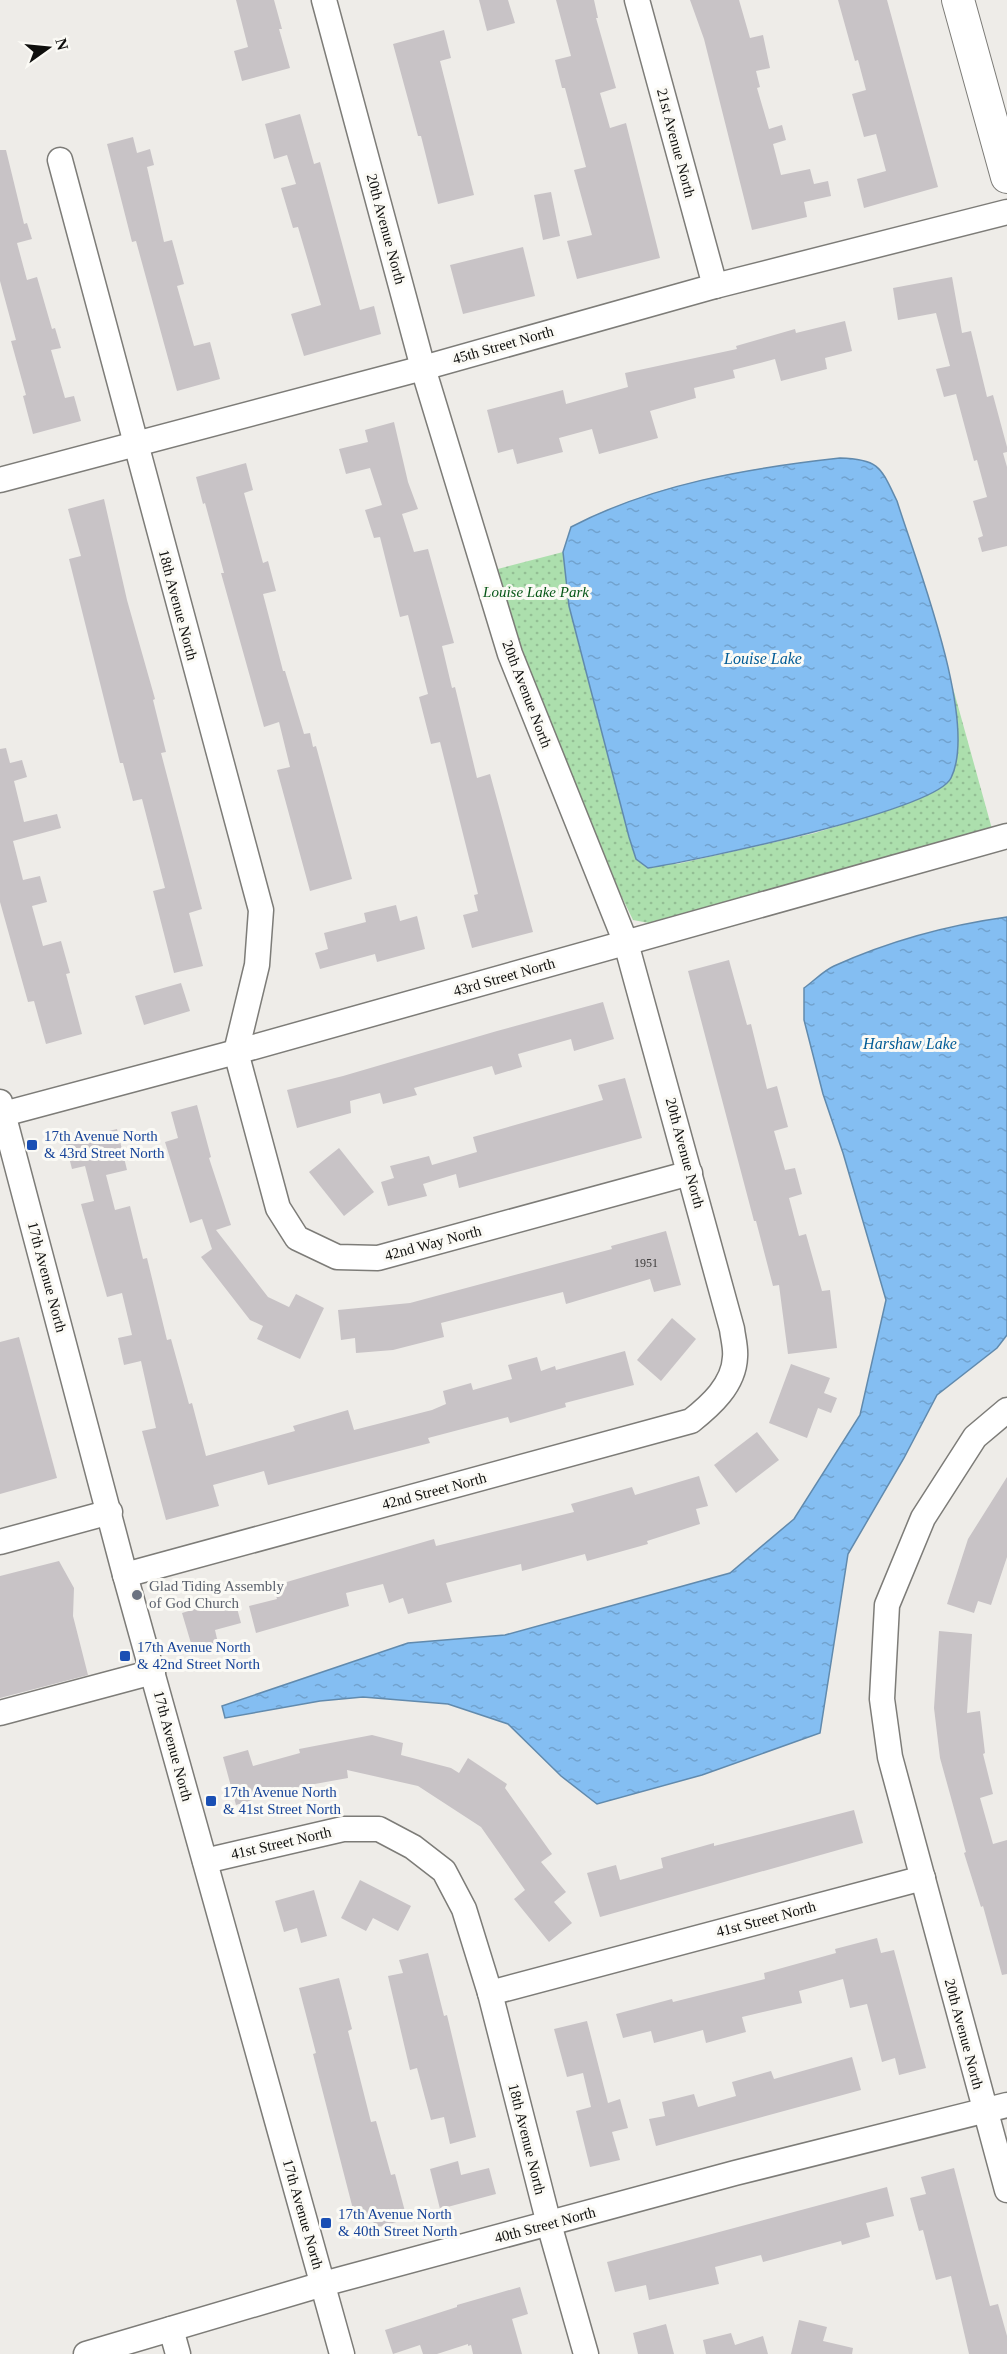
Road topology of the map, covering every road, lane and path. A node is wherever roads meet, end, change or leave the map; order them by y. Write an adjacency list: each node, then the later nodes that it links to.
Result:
1 (324, 0): 8 (street, 20th Avenue North)
2 (637, 0): 7 (street, 21st Avenue North)
3 (958, 0): 5 (main road)
4 (60, 160): 9 (street, 18th Avenue North)
5 (1007, 177)
6 (1007, 212): 7 (street, 45th Street North)
7 (715, 286): 8 (street, 45th Street North)
8 (423, 368): 9 (street, 45th Street North); 12 (street, 20th Avenue North)
9 (134, 443): 10 (street, 45th Street North); 13 (street, 18th Avenue North)
10 (0, 480)
11 (1007, 836): 12 (street, 43rd Street North)
12 (626, 943): 13 (street, 43rd Street North); 15 (street, 20th Avenue North)
13 (236, 1052): 14 (street, 43rd Street North); 15 (street, 42nd Way North)
14 (1, 1110): 18 (street, 17th Avenue North)
15 (690, 1173): 16 (street, 20th Avenue North)
16 (728, 1382): 20 (street, 42nd Street North)
17 (1007, 1410): 24 (street)
18 (110, 1512): 19 (street); 20 (street, 17th Avenue North)
19 (0, 1542)
20 (126, 1575): 21 (street, 17th Avenue North)
21 (153, 1672): 22 (street); 23 (street, 17th Avenue North)
22 (0, 1713)
23 (205, 1861): 25 (street, 41st Street North); 29 (street, 17th Avenue North)
24 (923, 1878): 25 (street, 41st Street North); 26 (street, 20th Avenue North)
25 (490, 1993): 28 (street, 18th Avenue North)
26 (996, 2108): 27 (street, 20th Avenue North); 28 (street, 40th Street North)
27 (1007, 2190)
28 (549, 2224): 29 (street, 40th Street North); 34 (street, 18th Avenue North)
29 (322, 2284): 30 (street, 40th Street North); 33 (street, 17th Avenue North)
30 (171, 2329): 31 (street, 40th Street North); 32 (street)
31 (86, 2354)
32 (178, 2354)
33 (342, 2354)
34 (586, 2354)

